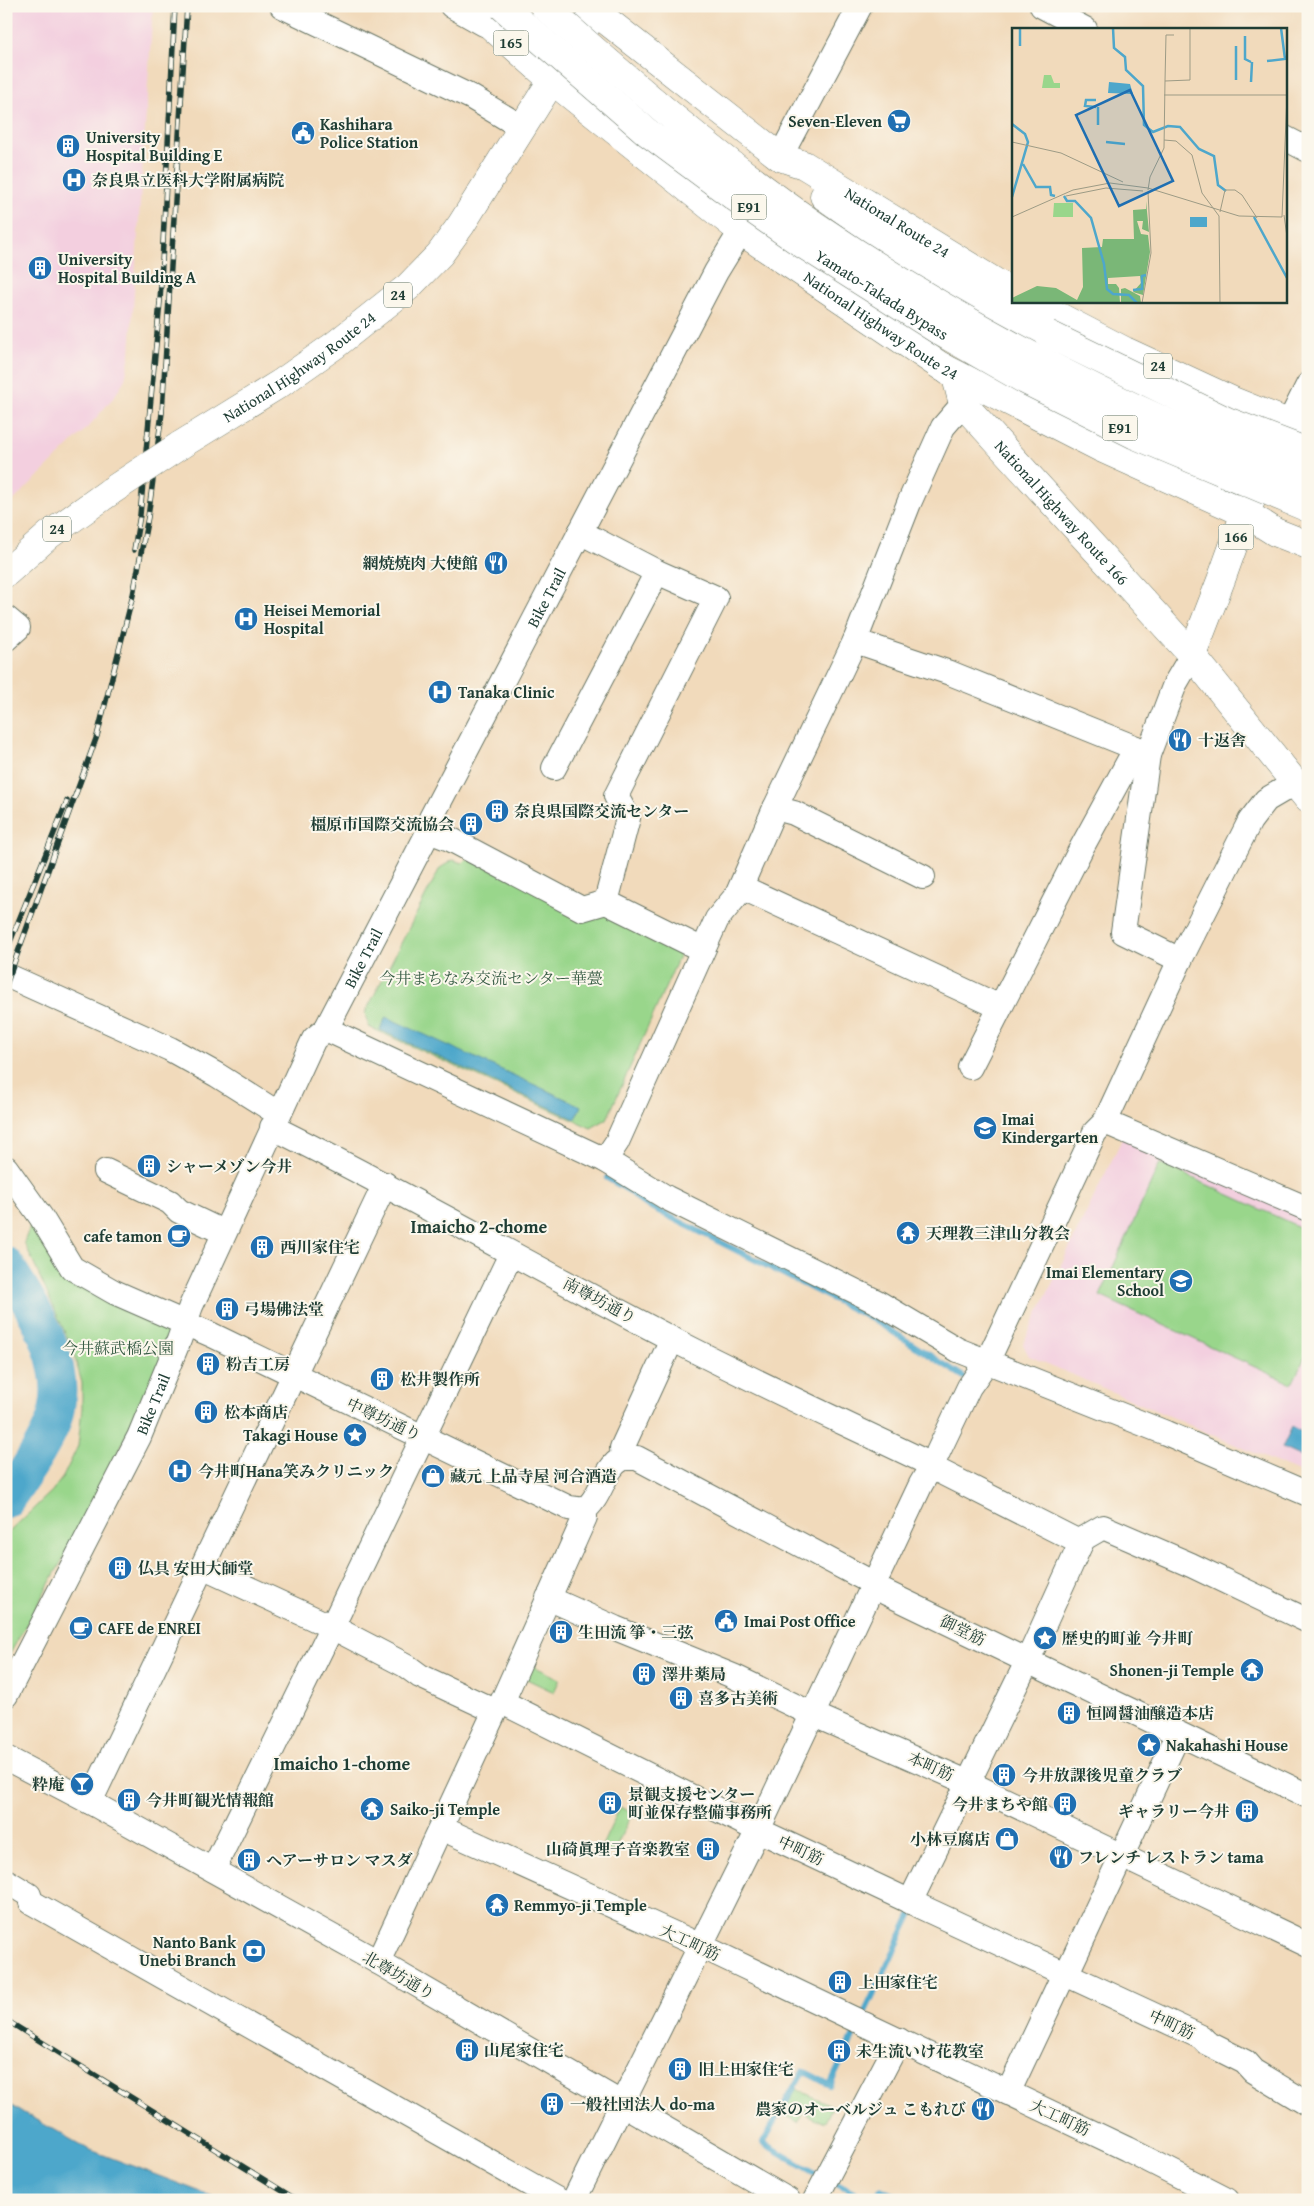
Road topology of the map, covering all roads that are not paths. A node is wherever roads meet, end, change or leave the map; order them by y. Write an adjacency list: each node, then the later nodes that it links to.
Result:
1 (282, 6): 11 (street)
2 (452, 6): 8 (street)
3 (469, 6): 8 (highway, 165)
4 (544, 6): 23 (highway, Yamato-Takada Bypass / E91, bridge)
5 (860, 6): 14 (street)
6 (1042, 6): 9 (street)
7 (591, 8): 10 (highway, National Highway Route 24 / 24); 14 (highway, National Highway Route 24 / 24)
8 (499, 18): 10 (highway, Yamato-Takada Bypass / 165, bridge)
9 (1083, 28)
10 (561, 73): 11 (highway, National Highway Route 24 / 24); 15 (highway, National Highway Route 24); 24 (highway, Yamato-Takada Bypass / E91, bridge)
11 (523, 128): 29 (highway, National Highway Route 24 / 24, bridge)
12 (1286, 139): 13 (street)
13 (1308, 150)
14 (780, 158): 15 (highway); 16 (highway, National Route 24 / 24); 22 (highway, bridge)
15 (741, 231): 18 (highway, National Highway Route 24); 26 (street, Bike Trail)
16 (1012, 292)
17 (1031, 302): 21 (highway, 24)
18 (942, 367): 20 (highway, National Highway Route 166); 25 (highway, National Highway Route 24)
19 (1308, 385): 21 (street)
20 (963, 404): 33 (street); 34 (highway, National Highway Route 166)
21 (1299, 427): 25 (highway, 166)
22 (1308, 452)
23 (1308, 481)
24 (1308, 508)
25 (1245, 513): 27 (highway); 28 (highway); 34 (highway, 166)
26 (580, 532): 30 (street); 39 (street, Bike Trail)
27 (1308, 533)
28 (1308, 545)
29 (6, 572)
30 (657, 572): 36 (street); 42 (street)
31 (6, 618): 32 (street)
32 (6, 639)
33 (855, 641): 35 (street); 38 (street)
34 (1192, 655): 35 (street); 37 (highway, National Highway Route 166)
35 (1142, 751): 44 (street); 46 (street)
36 (554, 768)
37 (1301, 791): 44 (street)
38 (776, 808): 40 (street); 41 (street)
39 (429, 831): 42 (street); 47 (street, Bike Trail)
40 (922, 877)
41 (741, 888): 43 (street); 46 (street)
42 (606, 902): 43 (street)
43 (701, 949): 51 (street)
44 (1180, 960): 50 (street)
45 (6, 975): 49 (street, 南尊坊通り)
46 (1000, 1007): 48 (street)
47 (326, 1029): 49 (street, Bike Trail); 51 (street)
48 (970, 1066)
49 (276, 1120): 54 (street, 南尊坊通り); 56 (street, Bike Trail)
50 (1105, 1122): 55 (street); 60 (street)
51 (605, 1160): 60 (street)
52 (6, 1168): 58 (street, 中尊坊通り)
53 (106, 1171): 56 (street)
54 (385, 1184): 57 (street, 南尊坊通り); 61 (street)
55 (1308, 1208)
56 (223, 1232): 58 (street, Bike Trail)
57 (510, 1254): 59 (street, 南尊坊通り); 62 (street)
58 (185, 1323): 61 (street, 中尊坊通り); 74 (street, Bike Trail)
59 (672, 1339): 63 (street); 64 (street, 南尊坊通り)
60 (988, 1360): 64 (street); 65 (street)
61 (295, 1376): 62 (street, 中尊坊通り); 68 (street)
62 (421, 1437): 66 (street, 中尊坊通り); 72 (street)
63 (623, 1458): 66 (street); 69 (street, 御堂筋)
64 (931, 1466): 67 (street, 南尊坊通り); 69 (street)
65 (1308, 1494)
66 (584, 1510): 70 (street)
67 (1081, 1543): 71 (street); 73 (street)
68 (202, 1567): 72 (street, 中町筋); 81 (street)
69 (872, 1586): 73 (street, 御堂筋); 76 (street)
70 (548, 1598): 75 (street); 76 (street, 本町筋)
71 (1308, 1621)
72 (332, 1627): 75 (street, 中町筋); 85 (street)
73 (1027, 1662): 77 (street, 御堂筋); 79 (street)
74 (6, 1695)
75 (498, 1707): 82 (street); 83 (street, 中町筋)
76 (812, 1714): 79 (street, 本町筋); 83 (street)
77 (1178, 1734): 80 (street, 御堂筋); 84 (street)
78 (6, 1758): 81 (street, 北尊坊通り)
79 (969, 1782): 84 (street, 本町筋); 87 (street)
80 (1308, 1796)
81 (90, 1802): 85 (street, 北尊坊通り)
82 (441, 1828): 89 (street, 大工町筋); 90 (street)
83 (758, 1830): 87 (street, 中町筋); 89 (street)
84 (1123, 1856): 88 (street, 本町筋); 91 (street)
85 (213, 1870): 90 (street, 北尊坊通り)
86 (6, 1881): 96 (street)
87 (914, 1904): 91 (street, 中町筋)
88 (1308, 1945)
89 (701, 1946): 92 (street, 大工町筋); 94 (street)
90 (378, 1962): 94 (street, 北尊坊通り)
91 (1065, 1974): 93 (street); 95 (street, 中町筋)
92 (899, 2040): 93 (street, 大工町筋); 99 (street)
93 (1008, 2093): 100 (street, 大工町筋)
94 (623, 2103): 97 (street); 98 (street, 北尊坊通り)
95 (1308, 2104)
96 (558, 2200)
97 (574, 2200)
98 (788, 2200)
99 (815, 2200)
100 (1227, 2200)

